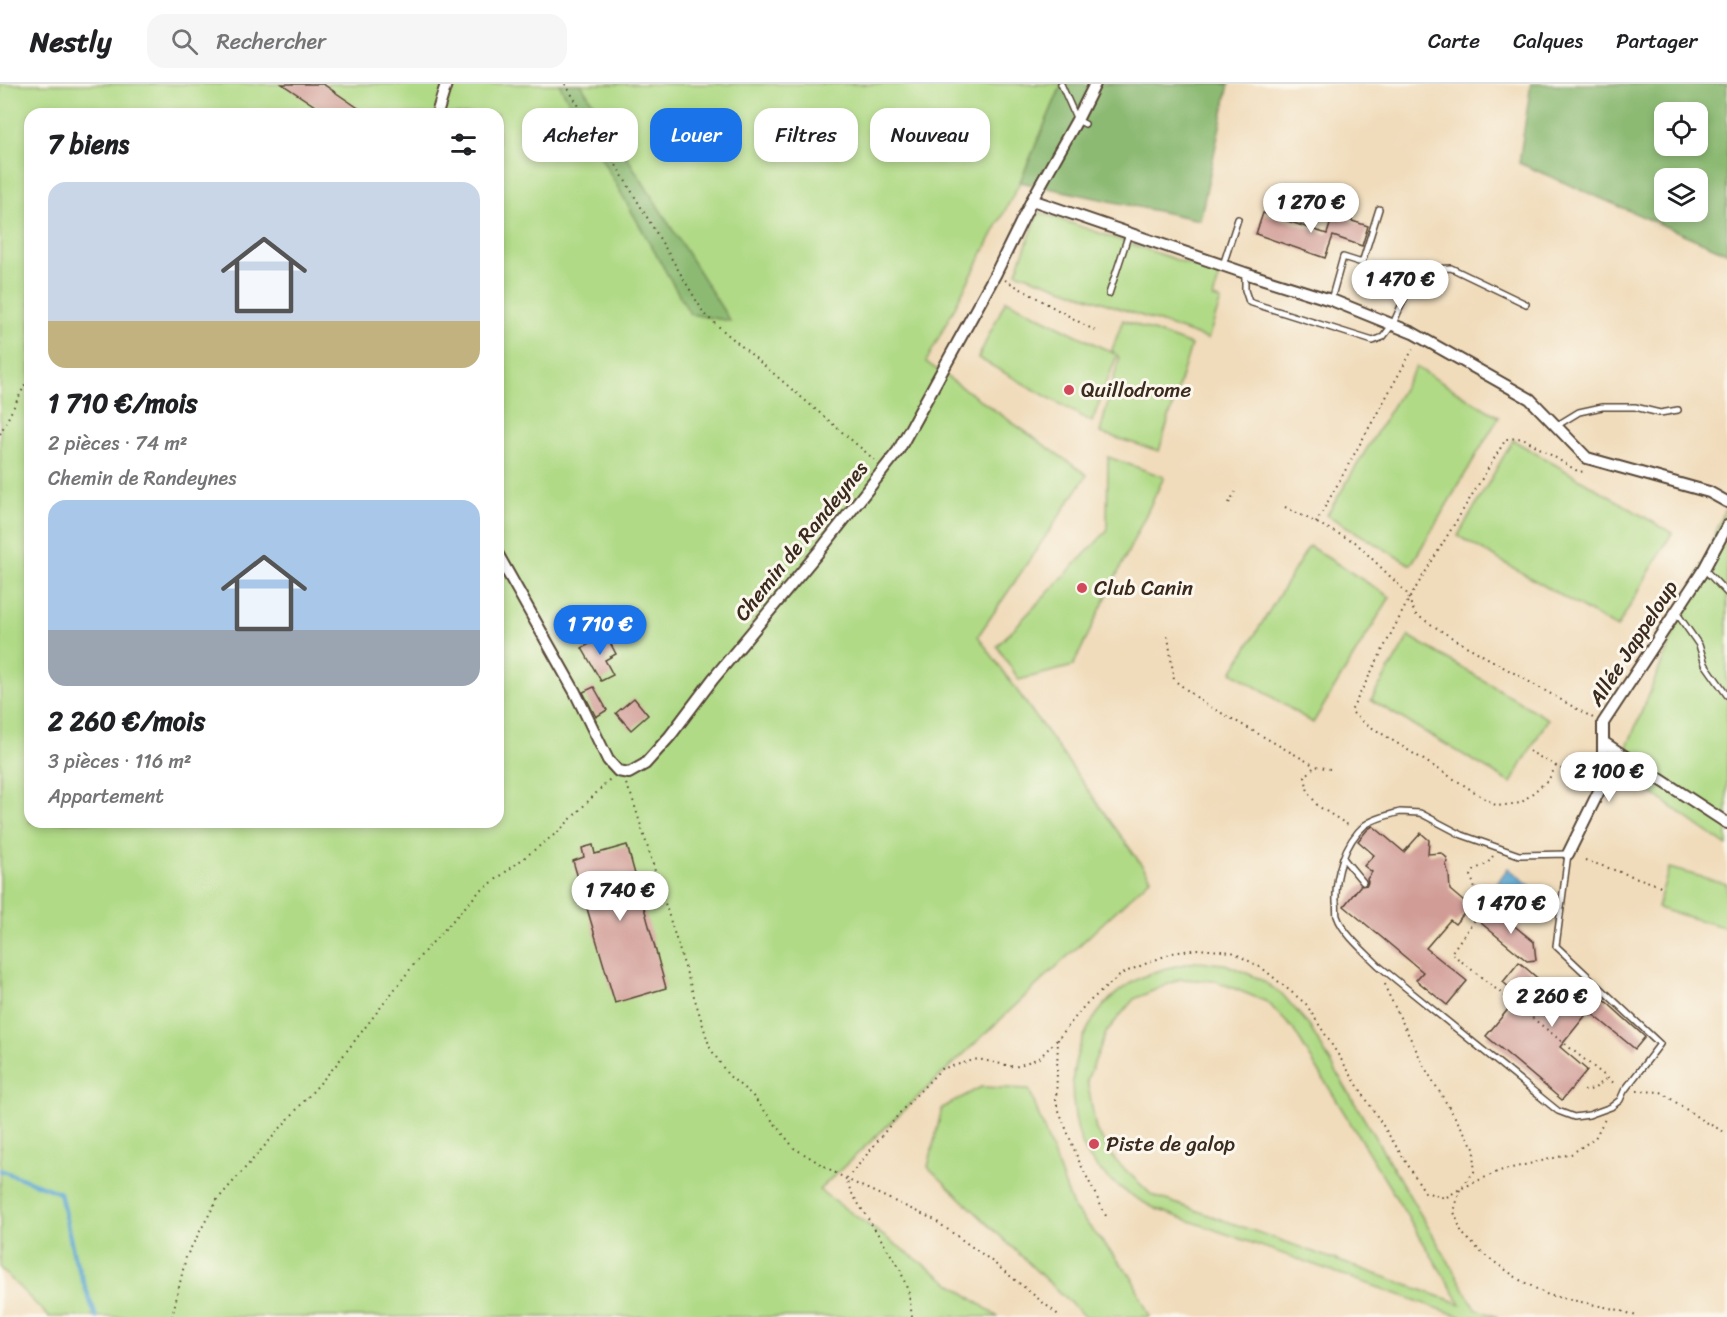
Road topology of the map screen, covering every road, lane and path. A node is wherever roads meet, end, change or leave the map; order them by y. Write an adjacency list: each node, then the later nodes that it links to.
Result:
1 (446, 84): 5 (street)
2 (566, 84): 25 (path)
3 (1061, 84): 6 (lane)
4 (1095, 84): 6 (street, Chemin de Randeynes)
5 (439, 108)
6 (1081, 122): 7 (street, Chemin de Randeynes)
7 (1032, 200): 10 (street); 12 (street, Chemin de Randeynes)
8 (1379, 209): 15 (lane)
9 (1238, 219): 11 (lane)
10 (1129, 233): 11 (street); 14 (lane)
11 (1223, 265): 13 (street)
12 (996, 273): 18 (path); 25 (street, Chemin de Randeynes)
13 (1245, 273): 15 (street); 17 (lane)
14 (1109, 294)
15 (1331, 300): 17 (street)
16 (1526, 304): 17 (lane)
17 (1393, 324): 19 (street)
18 (1097, 332)
19 (1420, 336): 22 (street); 30 (path)
20 (24, 387): 23 (path)
21 (1678, 411): 22 (lane)
22 (1556, 426): 24 (street)
23 (0, 434)
24 (1599, 461): 27 (street); 35 (path)
25 (885, 468): 45 (street, Chemin de Randeynes)
26 (1235, 492): 28 (path)
27 (1727, 502)
28 (1229, 503)
29 (1285, 507): 30 (path)
30 (1316, 523): 35 (path)
31 (1727, 526): 33 (street, Allée Jappeloup)
32 (504, 566): 45 (street)
33 (1704, 569): 34 (lane); 36 (street, Allée Jappeloup)
34 (1727, 593)
35 (1409, 599): 39 (path); 43 (path)
36 (1675, 611): 38 (lane); 39 (street, Allée Jappeloup)
37 (1168, 636): 42 (path)
38 (1727, 695)
39 (1603, 723): 40 (street, Allée Jappeloup)
40 (1603, 742): 46 (street, Allée Jappeloup); 47 (street)
41 (1529, 751): 43 (path)
42 (1315, 766): 44 (path); 48 (path)
43 (1556, 766): 46 (path)
44 (1330, 769)
45 (618, 771): 62 (path); 65 (path)
46 (1600, 789): 50 (street, Allée Jappeloup)
47 (1727, 824)
48 (1358, 832): 49 (lane); 51 (lane)
49 (1499, 848): 50 (lane); 57 (path)
50 (1568, 854): 59 (lane)
51 (1343, 858): 53 (lane); 55 (lane)
52 (1585, 860): 54 (path)
53 (1364, 882)
54 (1664, 887)
55 (1379, 966): 60 (lane); 63 (path)
56 (1058, 1039): 62 (path); 63 (path); 64 (path)
57 (1607, 1078): 58 (path); 59 (path)
58 (1584, 1091)
59 (1624, 1091): 60 (lane); 61 (path)
60 (1611, 1107): 63 (path)
61 (1727, 1134)
62 (846, 1179): 66 (path); 67 (path)
63 (1460, 1189): 68 (path)
64 (1106, 1216)
65 (172, 1317)
66 (912, 1317)
67 (1061, 1317)
68 (1639, 1317)

